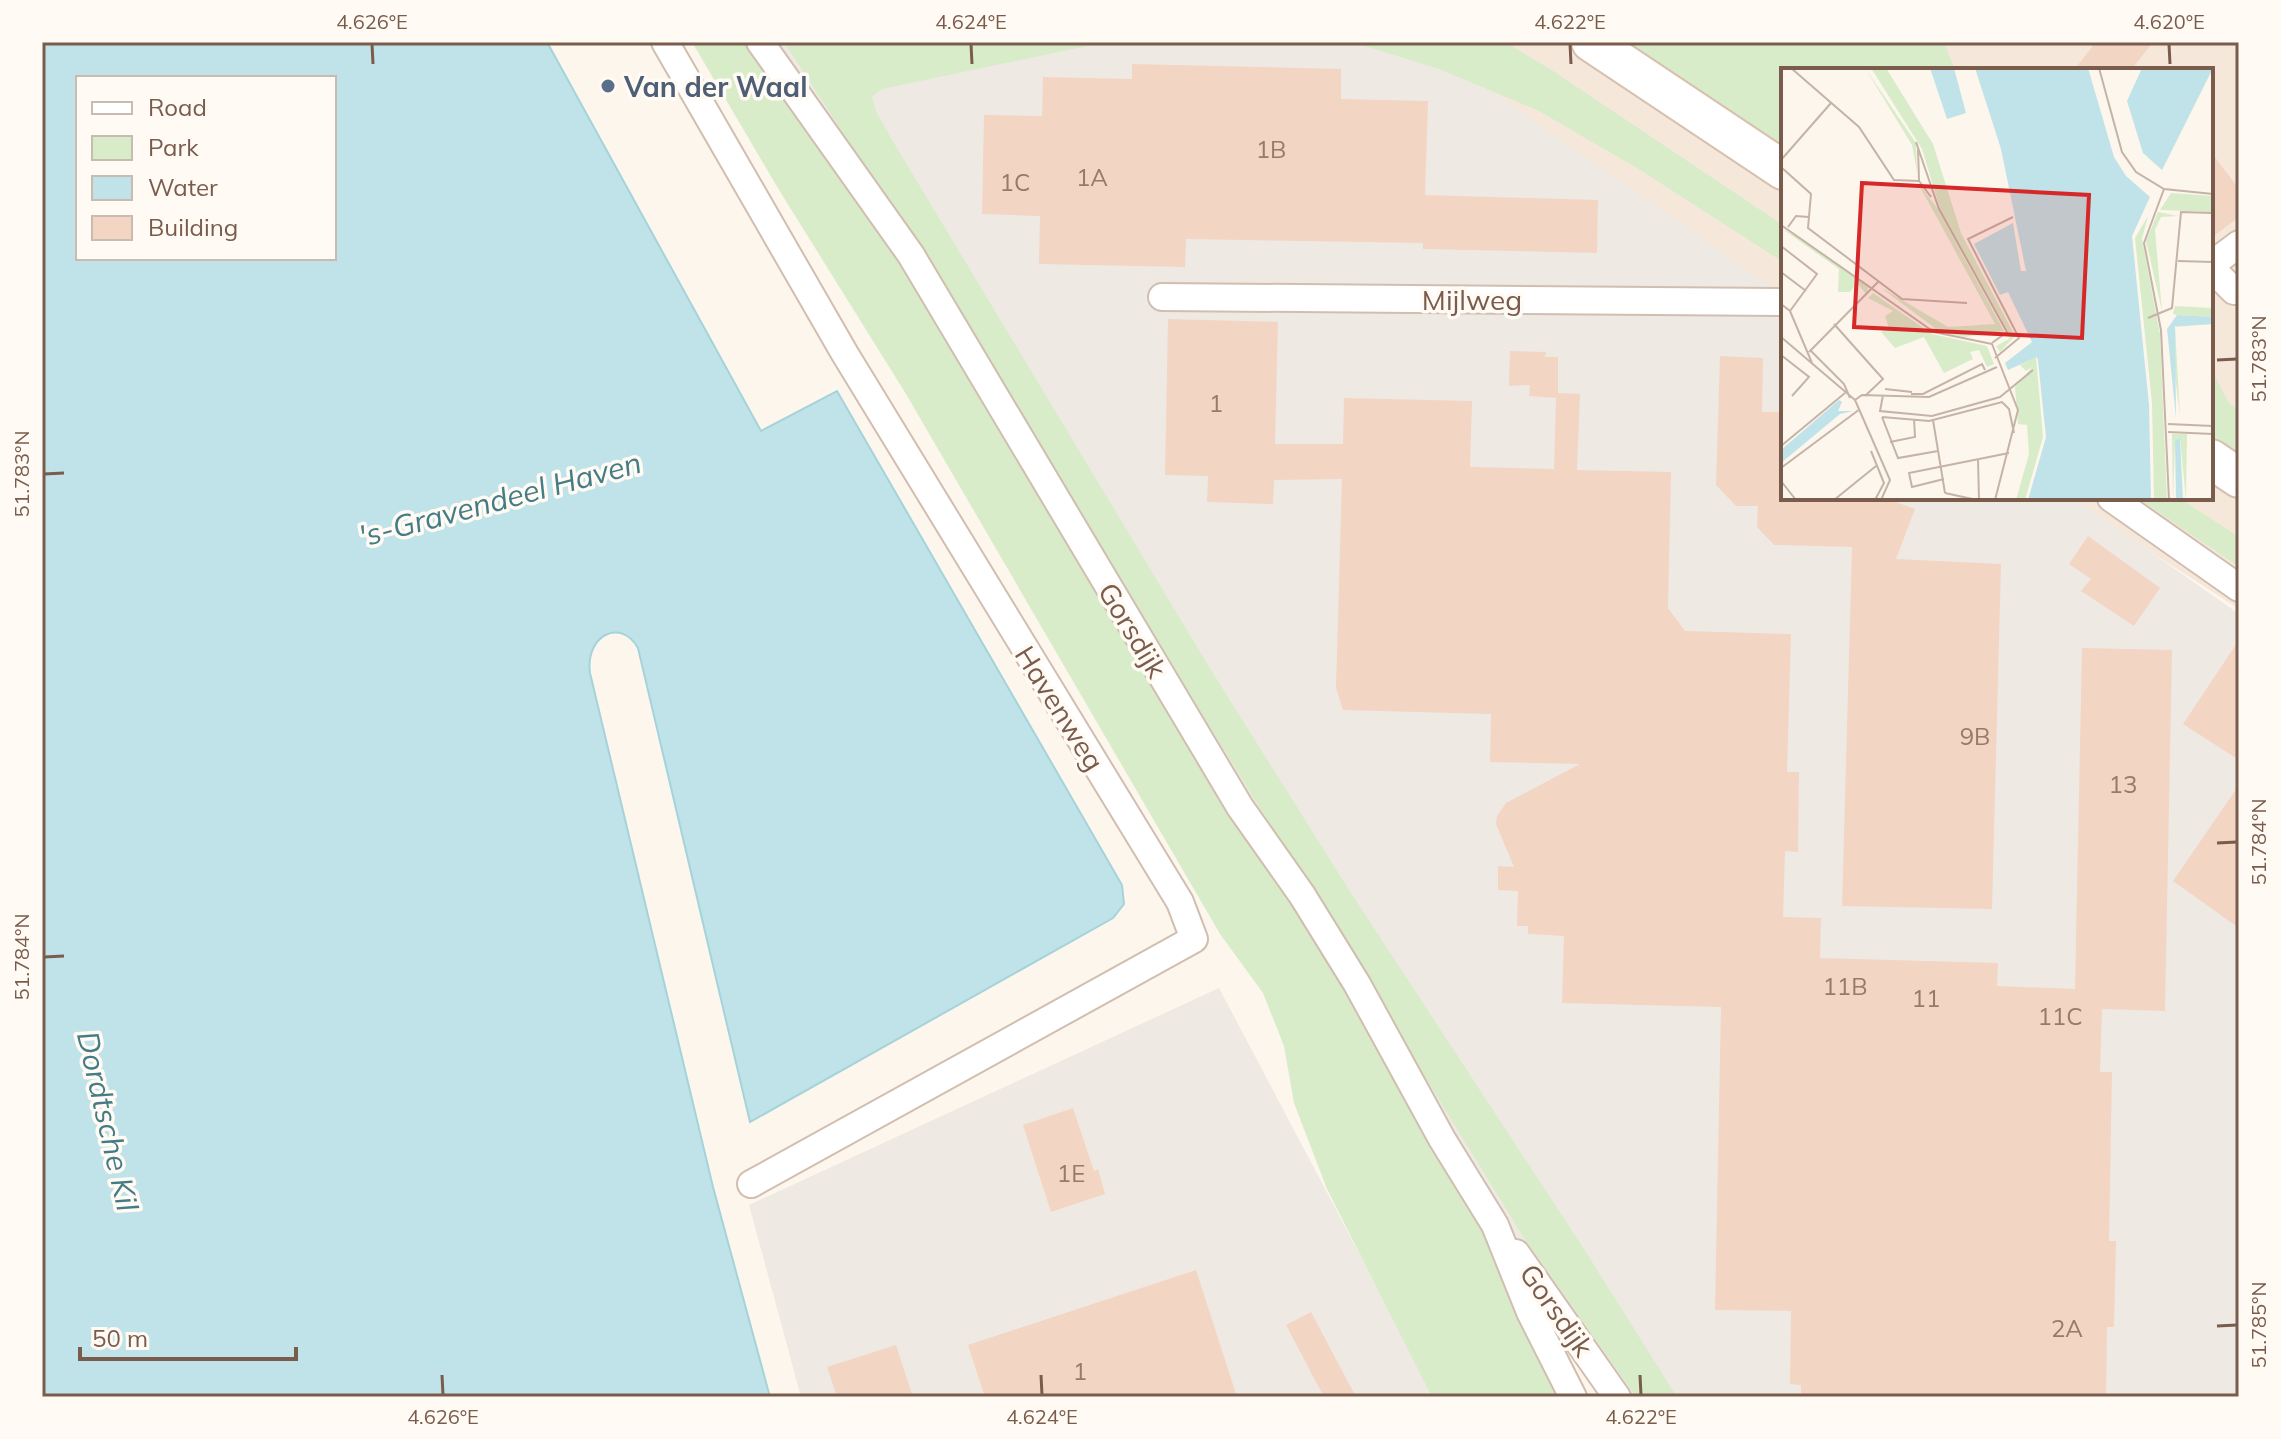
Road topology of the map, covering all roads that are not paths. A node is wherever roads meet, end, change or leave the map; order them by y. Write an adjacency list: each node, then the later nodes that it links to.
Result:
1 (665, 42): 15 (street, Havenweg)
2 (760, 42): 16 (street, Gorsdijk)
3 (1591, 42): 4 (street)
4 (1781, 169)
5 (2239, 244): 6 (street)
6 (2213, 265)
7 (2213, 269): 8 (street)
8 (2239, 291)
9 (1162, 297): 10 (street, Mijlweg)
10 (1781, 302)
11 (2213, 460): 12 (street)
12 (2239, 478)
13 (2114, 500): 14 (street)
14 (2239, 588)
15 (751, 1184)
16 (1495, 1225): 17 (street, Gorsdijk); 18 (street, Gorsdijk)
17 (1573, 1397)
18 (1617, 1397)

